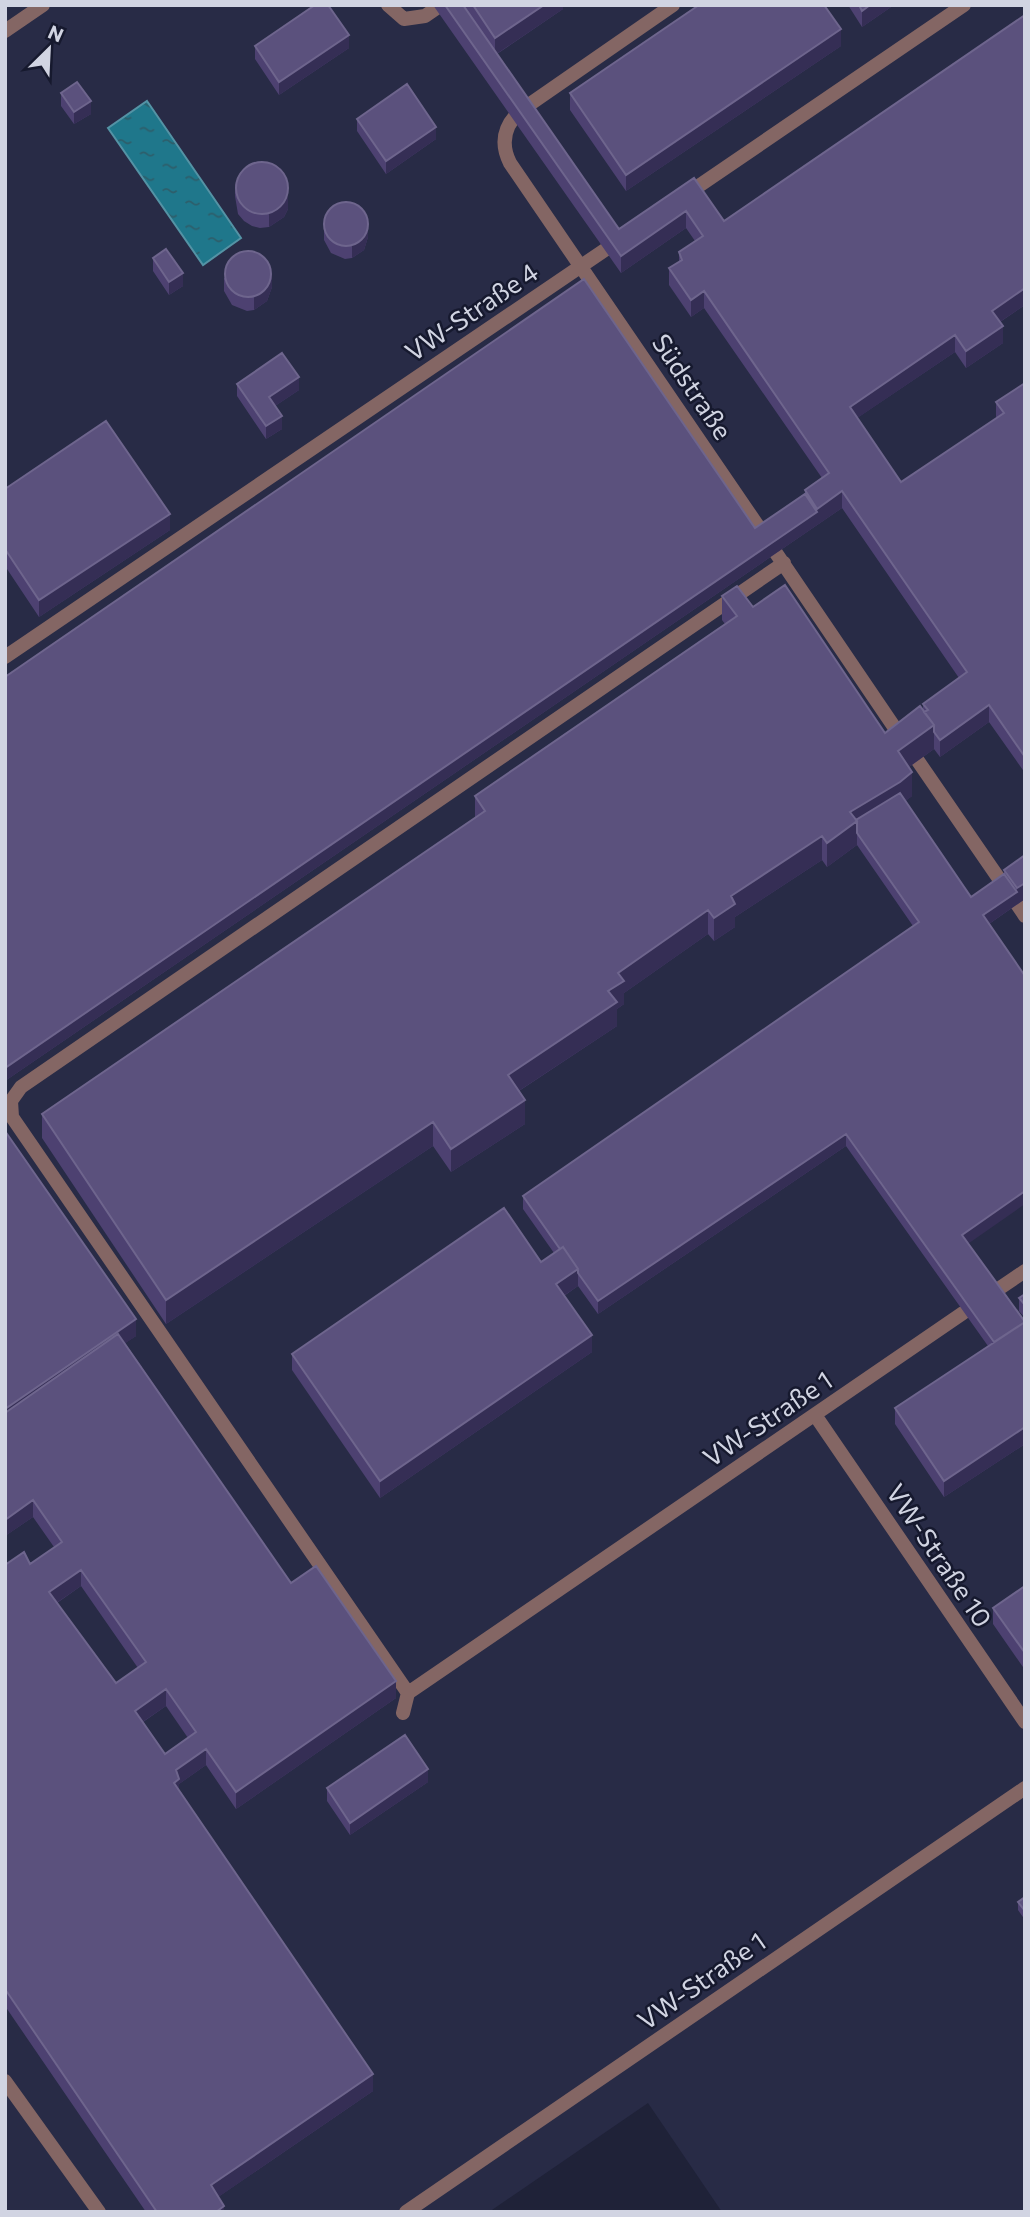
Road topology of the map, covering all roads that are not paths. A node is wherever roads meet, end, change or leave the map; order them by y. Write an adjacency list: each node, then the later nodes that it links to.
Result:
1 (43, 5): 6 (street)
2 (388, 5): 3 (street)
3 (441, 5)
4 (673, 5): 9 (street, Südstraße)
5 (964, 5): 7 (street)
6 (5, 31)
7 (673, 203)
8 (639, 227): 9 (street, VW-Straße 4)
9 (581, 266): 10 (street, Südstraße); 11 (street, VW-Straße 4)
10 (764, 535)
11 (5, 657)
12 (905, 742): 19 (street)
13 (918, 761): 14 (street)
14 (1004, 886)
15 (1025, 1271): 16 (street)
16 (995, 1292)
17 (963, 1313): 18 (street, VW-Straße 1)
18 (815, 1415): 19 (street, VW-Straße 1); 21 (street, VW-Straße 10)
19 (408, 1693): 20 (street)
20 (402, 1713)
21 (1025, 1722)
22 (1025, 1788): 25 (street, VW-Straße 1)
23 (5, 2081): 24 (street)
24 (99, 2212)
25 (406, 2212)

